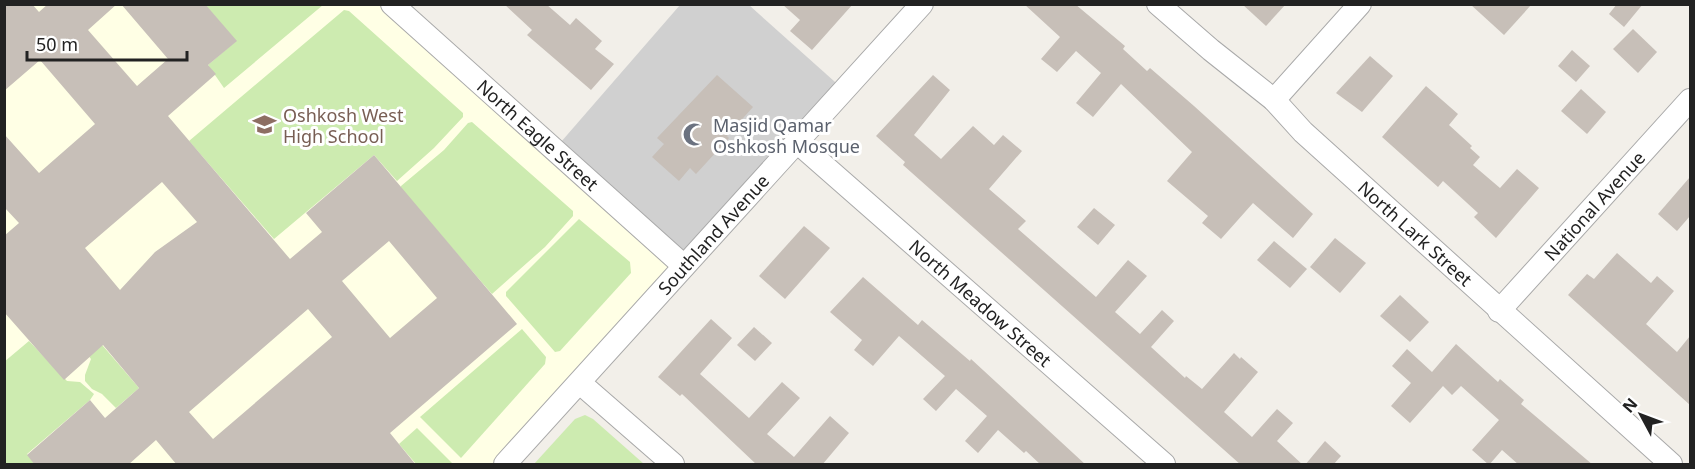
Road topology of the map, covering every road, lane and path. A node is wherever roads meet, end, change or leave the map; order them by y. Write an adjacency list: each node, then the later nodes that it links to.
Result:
1 (392, 4): 8 (street, North Eagle Street)
2 (922, 4): 7 (street, Southland Avenue)
3 (1158, 4): 5 (street, North Lark Street)
4 (1360, 4): 5 (street)
5 (1274, 100): 9 (street, North Lark Street)
6 (1690, 100): 9 (street, National Avenue)
7 (797, 142): 8 (street, Southland Avenue); 13 (street, North Meadow Street)
8 (684, 266): 10 (street, Southland Avenue)
9 (1499, 311): 14 (street, North Lark Street)
10 (580, 383): 11 (street, Southland Avenue); 12 (street)
11 (505, 465)
12 (673, 465)
13 (1164, 465)
14 (1671, 465)

